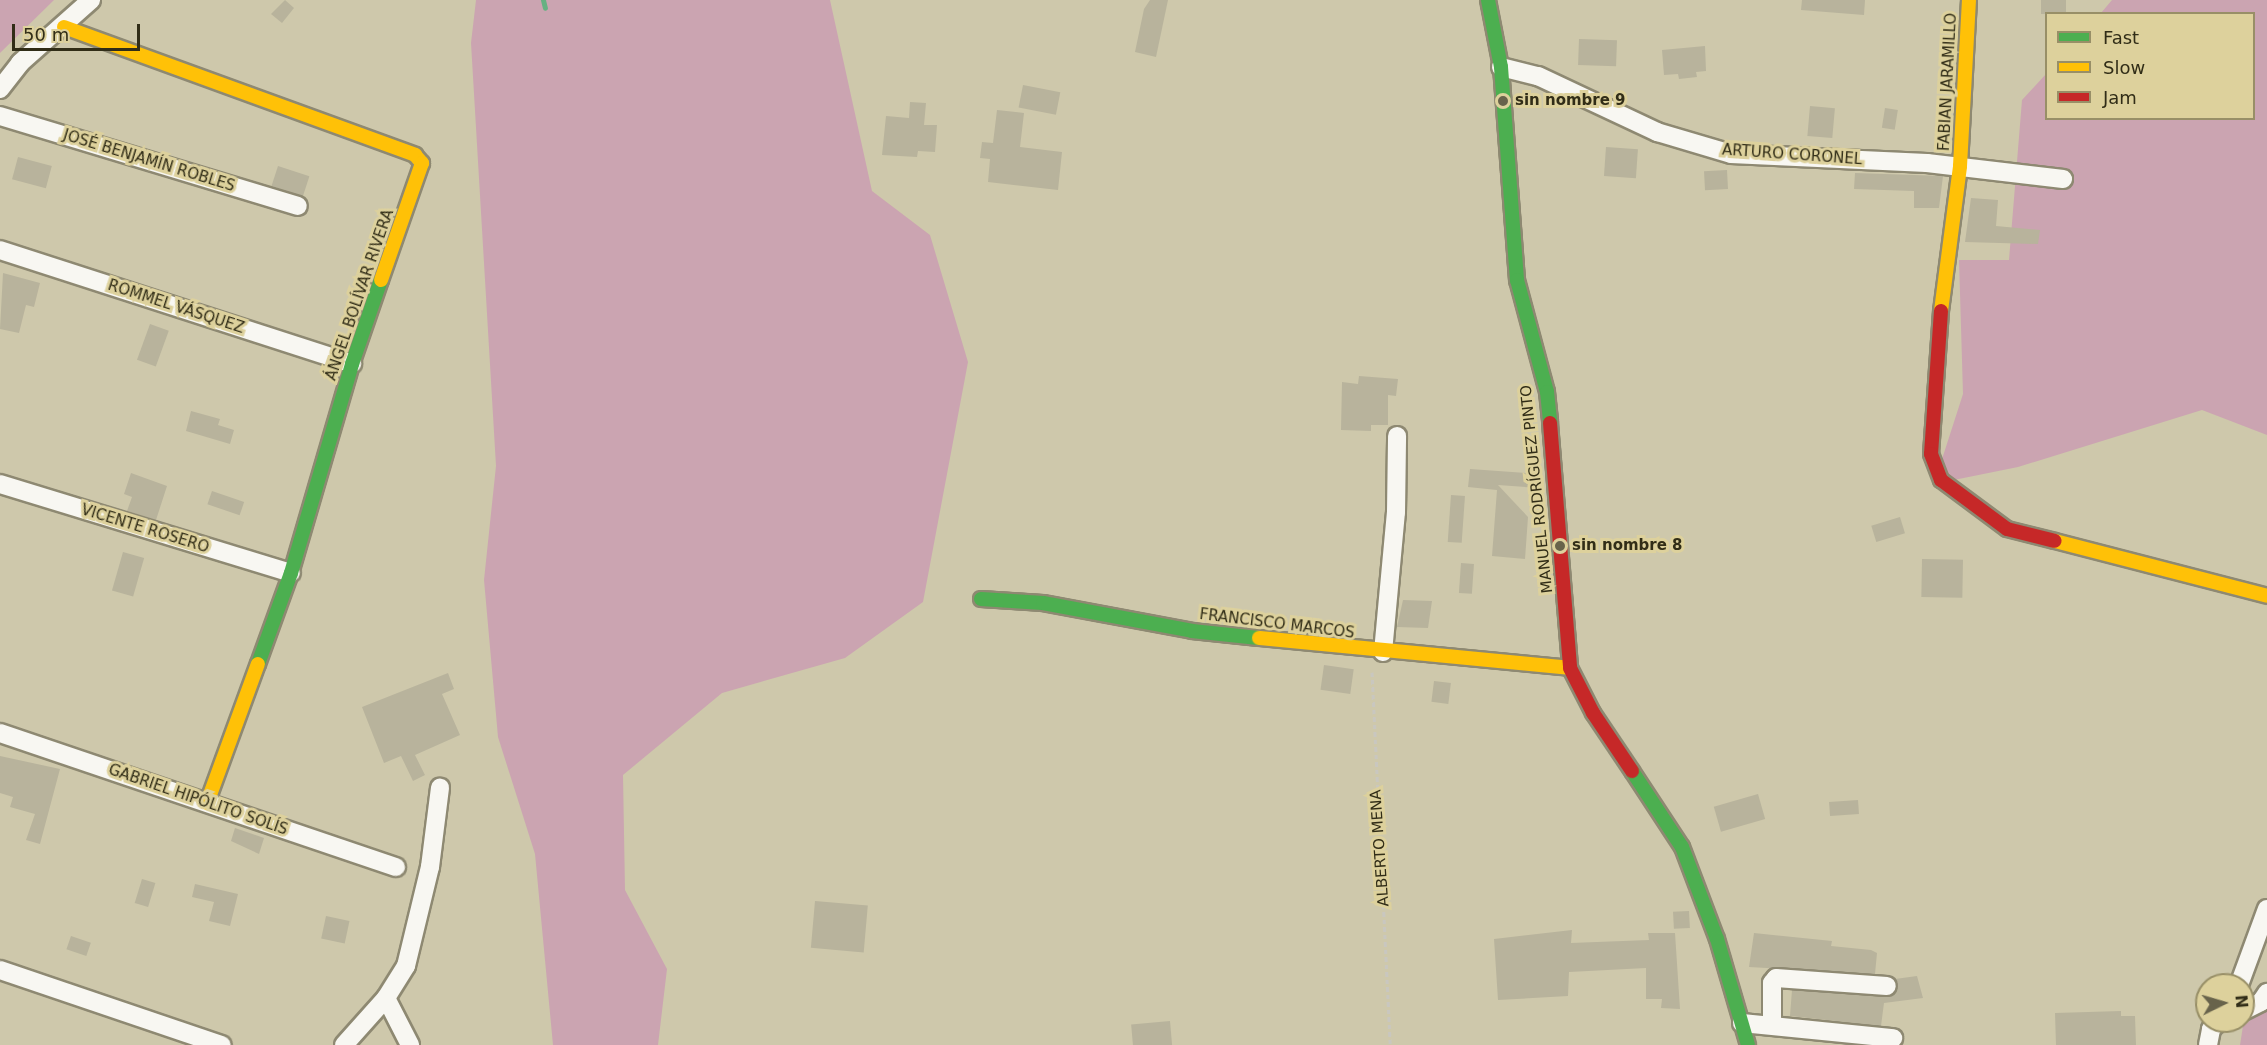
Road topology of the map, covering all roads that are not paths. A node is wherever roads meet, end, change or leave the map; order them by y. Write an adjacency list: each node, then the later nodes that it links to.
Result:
1 (91, 0): 4 (street)
2 (1488, 0): 5 (street, MANUEL RODRÍGUEZ PINTO)
3 (1969, 0): 8 (street, FABIAN JARAMILLO)
4 (64, 27): 6 (street); 12 (street, ÁNGEL BOLÍVAR RIVERA)
5 (1501, 67): 8 (street, ARTURO CORONEL); 19 (street, MANUEL RODRÍGUEZ PINTO)
6 (0, 89)
7 (0, 116): 10 (street, JOSÉ BENJAMÍN ROBLES)
8 (1960, 166): 9 (street, ARTURO CORONEL); 16 (street, FABIAN JARAMILLO)
9 (2063, 179)
10 (298, 206)
11 (0, 250): 12 (street, ROMMEL VÁSQUEZ)
12 (352, 364): 15 (street, ÁNGEL BOLÍVAR RIVERA)
13 (1397, 436): 18 (street)
14 (0, 484): 15 (street, VICENTE ROSERO)
15 (291, 573): 22 (street, ÁNGEL BOLÍVAR RIVERA)
16 (2267, 596)
17 (981, 598): 18 (street, FRANCISCO MARCOS)
18 (1377, 652): 19 (street, FRANCISCO MARCOS)
19 (1570, 668): 31 (street, MANUEL RODRÍGUEZ PINTO)
20 (0, 733): 22 (street, GABRIEL HIPÓLITO SOLÍS)
21 (440, 788): 29 (street)
22 (207, 804): 23 (street, GABRIEL HIPÓLITO SOLÍS)
23 (396, 867)
24 (2267, 909): 26 (street)
25 (0, 970): 34 (street)
26 (2243, 973)
27 (1887, 986): 32 (street)
28 (2267, 993): 30 (street)
29 (386, 998): 35 (street); 36 (street)
30 (2255, 1005)
31 (1742, 1023): 32 (street); 37 (street, MANUEL RODRÍGUEZ PINTO)
32 (1772, 1025): 33 (street)
33 (1893, 1038)
34 (222, 1045)
35 (344, 1045)
36 (410, 1045)
37 (1748, 1045)

